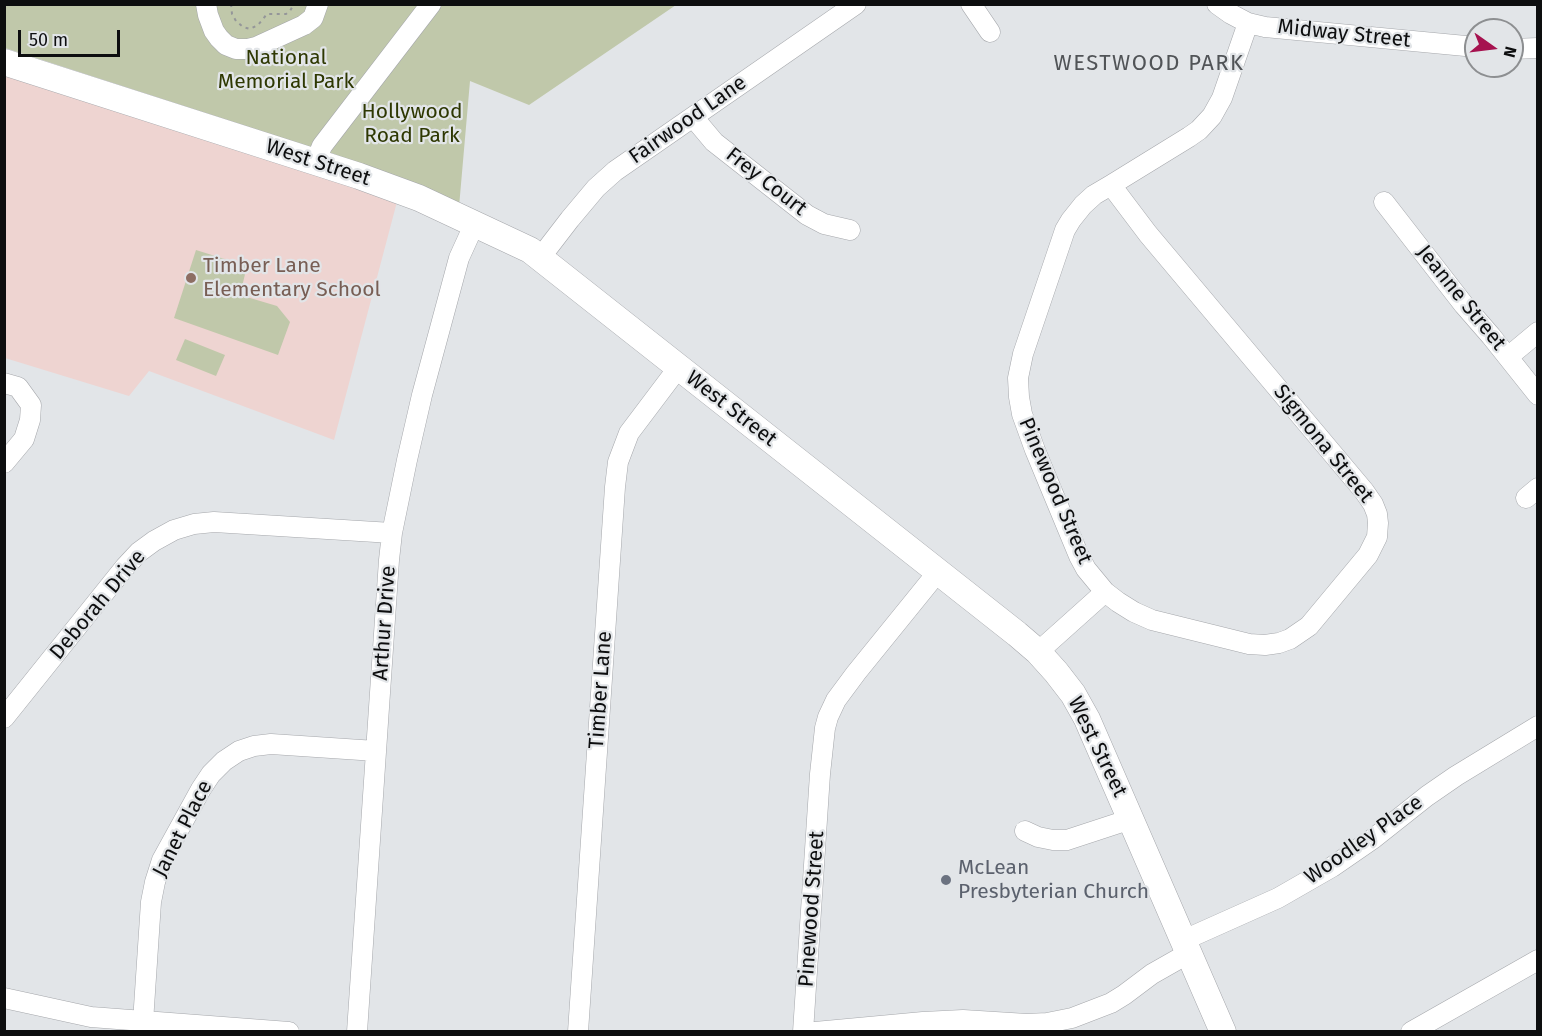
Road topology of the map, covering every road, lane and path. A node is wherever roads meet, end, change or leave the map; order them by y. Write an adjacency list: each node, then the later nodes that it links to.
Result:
1 (197, 4): 13 (street)
2 (206, 4): 13 (street)
3 (231, 4): 10 (path)
4 (294, 4): 10 (path)
5 (318, 4): 13 (street)
6 (432, 4): 18 (street)
7 (856, 4): 17 (street, Fairwood Lane)
8 (971, 4): 14 (street)
9 (1217, 4): 12 (street, Midway Street)
10 (267, 14): 11 (path)
11 (270, 21)
12 (1248, 22): 15 (street, Midway Street); 19 (street, Pinewood Street)
13 (214, 31)
14 (990, 32)
15 (1464, 46)
16 (4, 62): 18 (main road, West Street)
17 (693, 117): 22 (street, Frey Court); 23 (street, Fairwood Lane)
18 (316, 161): 21 (main road, West Street)
19 (1111, 184): 32 (street, Pinewood Street); 32 (street, Sigmona Street)
20 (1384, 201): 25 (street, Jeanne Street)
21 (474, 225): 23 (main road, West Street); 30 (street, Arthur Drive)
22 (850, 230)
23 (540, 258): 26 (main road, West Street)
24 (1538, 332): 25 (street)
25 (1508, 357): 28 (street, Jeanne Street)
26 (678, 368): 31 (main road, West Street); 45 (street, Timber Lane)
27 (11, 385): 29 (street)
28 (1538, 395)
29 (4, 463)
30 (392, 532): 34 (street, Deborah Drive); 36 (street, Arthur Drive)
31 (937, 573): 33 (main road, West Street); 46 (street, Pinewood Street)
32 (1105, 592): 33 (street)
33 (1038, 652): 37 (main road, West Street)
34 (4, 718)
35 (1538, 726): 39 (street, Woodley Place)
36 (376, 751): 42 (street, Janet Place); 44 (street, Arthur Drive)
37 (1131, 819): 38 (street); 39 (main road, West Street)
38 (1025, 831)
39 (1187, 947): 47 (street, Woodley Place); 48 (main road, West Street)
40 (1538, 960): 49 (street)
41 (4, 998): 42 (street)
42 (143, 1022): 43 (street)
43 (289, 1032)
44 (357, 1032)
45 (578, 1032)
46 (803, 1032)
47 (815, 1032)
48 (1223, 1032)
49 (1411, 1032)

